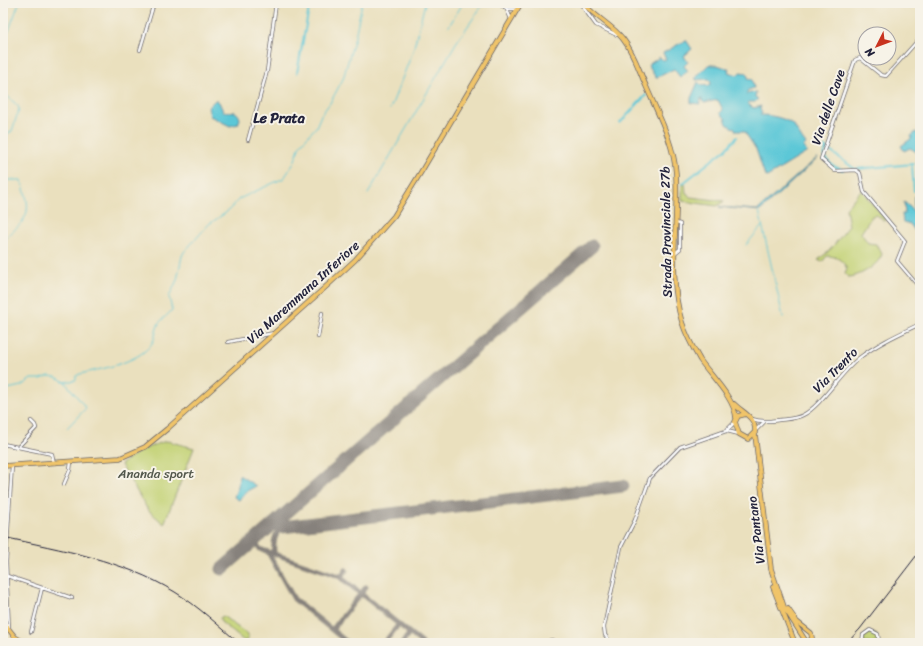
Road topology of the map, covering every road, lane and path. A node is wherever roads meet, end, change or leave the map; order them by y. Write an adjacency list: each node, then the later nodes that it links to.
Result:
1 (154, 3): 13 (street)
2 (276, 3): 14 (street)
3 (497, 3): 6 (street)
4 (581, 3): 9 (main road); 10 (street)
5 (520, 5): 6 (street); 7 (main road, Via Maremmana Inferiore)
6 (507, 9): 7 (street); 8 (street)
7 (514, 14): 8 (main road, Via Maremmana Inferiore)
8 (510, 21): 18 (main road, Via Maremmana Inferiore)
9 (604, 22): 10 (street); 11 (main road)
10 (601, 28): 11 (street)
11 (621, 37): 21 (main road, Strada Provinciale 27b)
12 (920, 38): 15 (street, Via delle Cave)
13 (140, 50)
14 (248, 140)
15 (920, 288)
16 (322, 313): 19 (street)
17 (920, 324): 26 (street, Via Trento)
18 (274, 333): 20 (street); 34 (main road, Via Maremmana Inferiore)
19 (318, 337)
20 (228, 342)
21 (730, 401): 22 (main road); 24 (main road)
22 (746, 414): 23 (main road); 24 (main road)
23 (752, 419): 26 (street); 28 (main road)
24 (735, 420): 27 (street); 29 (main road)
25 (30, 421): 32 (street)
26 (764, 422): 28 (street)
27 (726, 431): 29 (street); 52 (street)
28 (755, 432): 30 (main road); 33 (main road, Via Pantano)
29 (739, 434): 30 (main road)
30 (744, 438): 33 (main road)
31 (3, 444): 32 (street)
32 (18, 448): 35 (street)
33 (756, 451): 39 (main road, Via Pantano)
34 (71, 462): 35 (main road, Via Maremmana Inferiore); 38 (street)
35 (54, 463): 36 (main road, Via Maremmana Inferiore)
36 (12, 465): 37 (main road, Via Maremmana Inferiore); 40 (street)
37 (3, 466)
38 (64, 484)
39 (772, 575): 42 (main road, Via Pantano); 53 (main road)
40 (7, 576): 41 (street); 45 (street)
41 (42, 588): 43 (street); 46 (street)
42 (776, 589): 54 (main road, Via Pantano); 54 (main road)
43 (72, 598)
44 (3, 622): 45 (main road)
45 (9, 630): 47 (main road)
46 (31, 632)
47 (15, 637): 48 (street); 49 (main road)
48 (14, 643)
49 (25, 643)
50 (542, 643): 51 (street)
51 (553, 643)
52 (611, 643)
53 (795, 643)
54 (807, 643)
55 (862, 643): 56 (street)
56 (879, 643)

